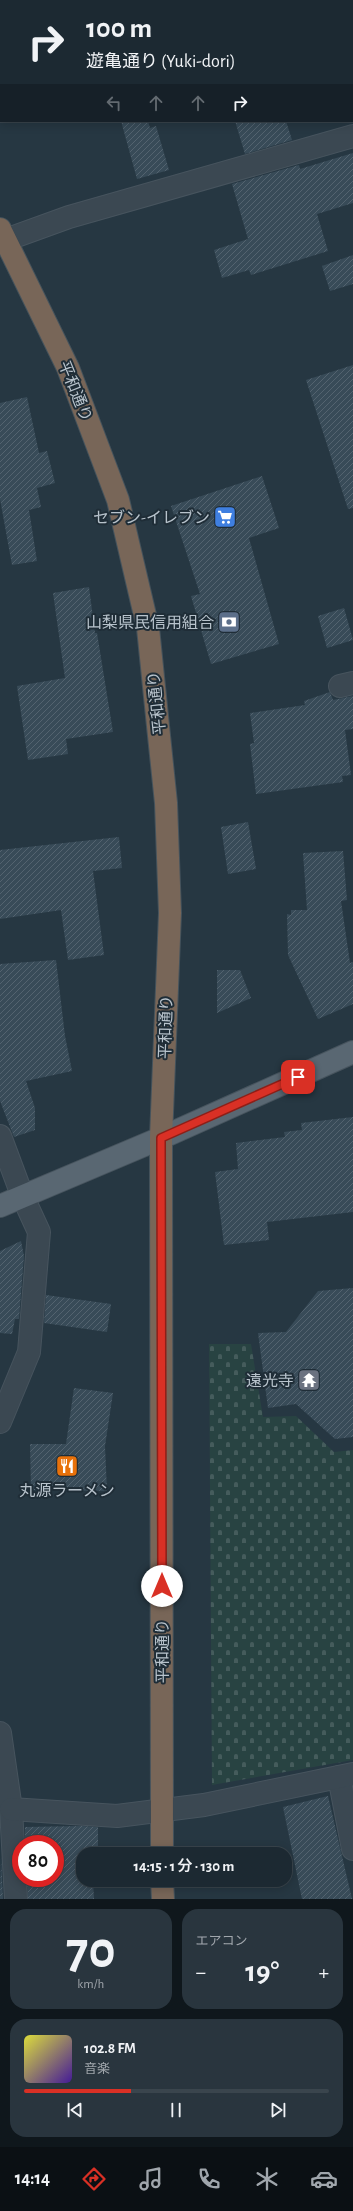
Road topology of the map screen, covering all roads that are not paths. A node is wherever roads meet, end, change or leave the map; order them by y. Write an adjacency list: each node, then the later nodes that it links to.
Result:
1 (353, 136): 2 (street)
2 (2, 237): 5 (highway, 平和通り)
3 (353, 1052): 5 (main road)
4 (0, 1136): 6 (street)
5 (161, 1138): 6 (main road); 12 (highway, 平和通り)
6 (22, 1196): 7 (main road); 8 (street)
7 (0, 1206)
8 (0, 1422)
9 (0, 1733): 11 (street)
10 (346, 1776): 12 (street); 14 (street)
11 (11, 1809): 12 (street); 16 (street)
12 (162, 1809): 13 (highway, 平和通り)
13 (162, 1847)
14 (353, 1849)
15 (162, 1887): 17 (highway)
16 (16, 1899)
17 (163, 1899)

